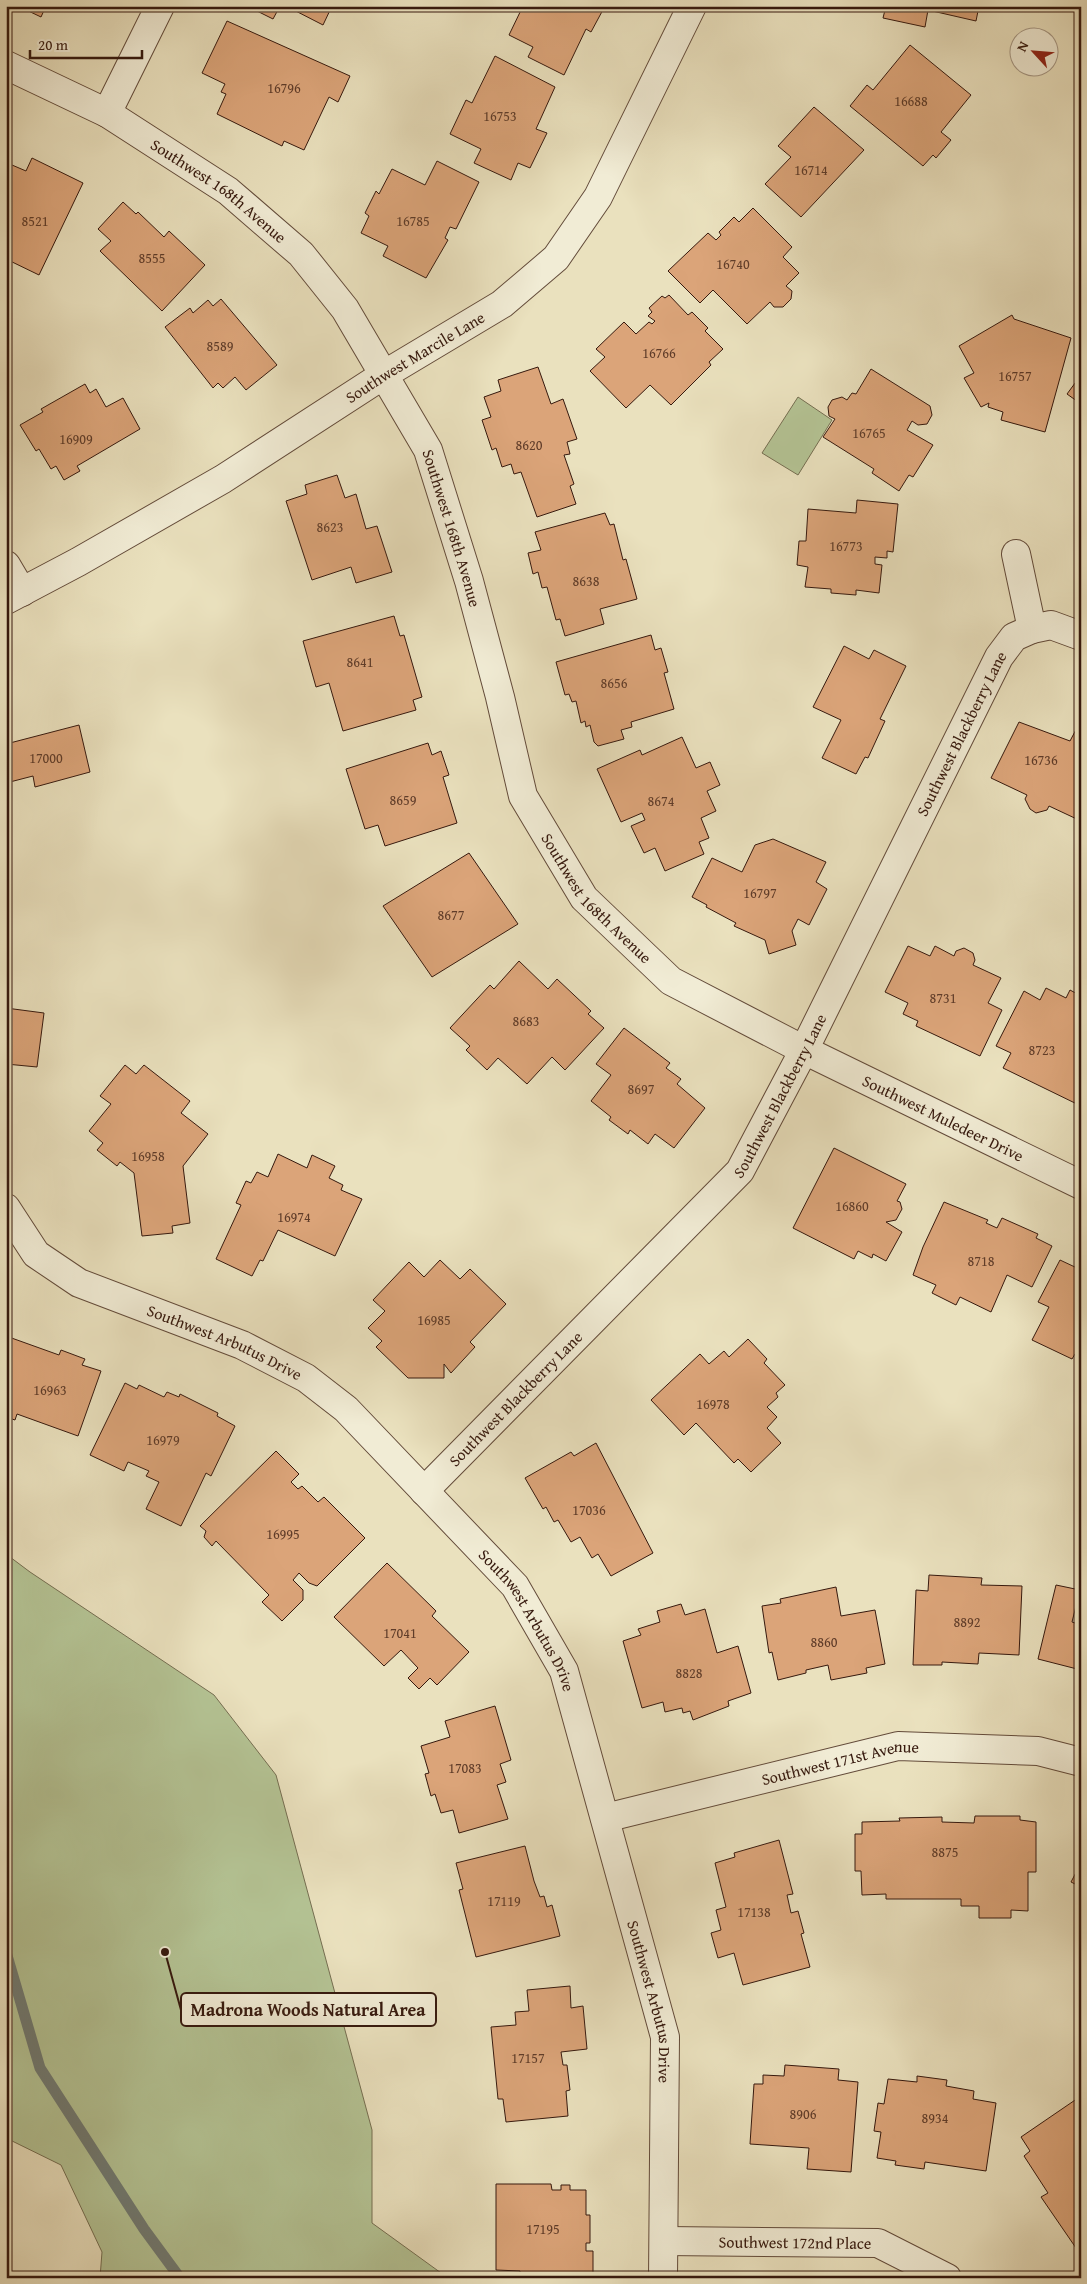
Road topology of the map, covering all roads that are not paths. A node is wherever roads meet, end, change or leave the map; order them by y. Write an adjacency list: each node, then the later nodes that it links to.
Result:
1 (160, 6): 4 (street)
2 (692, 6): 5 (street, Southwest Marcile Lane)
3 (6, 65): 4 (street, Southwest 168th Avenue)
4 (107, 114): 5 (street, Southwest 168th Avenue)
5 (386, 374): 8 (street, Southwest Marcile Lane); 11 (street, Southwest 168th Avenue)
6 (1016, 554): 9 (street)
7 (6, 565): 8 (street, Southwest Marcile Lane)
8 (14, 596)
9 (1032, 629): 10 (street, Southwest Blackberry Lane); 11 (street, Southwest Blackberry Lane)
10 (1081, 636)
11 (804, 1050): 12 (street, Southwest Muledeer Drive); 14 (street, Southwest Blackberry Lane)
12 (1081, 1185)
13 (6, 1208): 14 (street, Southwest Arbutus Drive)
14 (424, 1490): 16 (street, Southwest Arbutus Drive)
15 (1081, 1762): 16 (street, Southwest 171st Avenue)
16 (605, 1818): 17 (street, Southwest Arbutus Drive)
17 (664, 2241): 18 (street, Southwest Arbutus Drive); 19 (street, Southwest 172nd Place)
18 (663, 2278)
19 (947, 2278)

